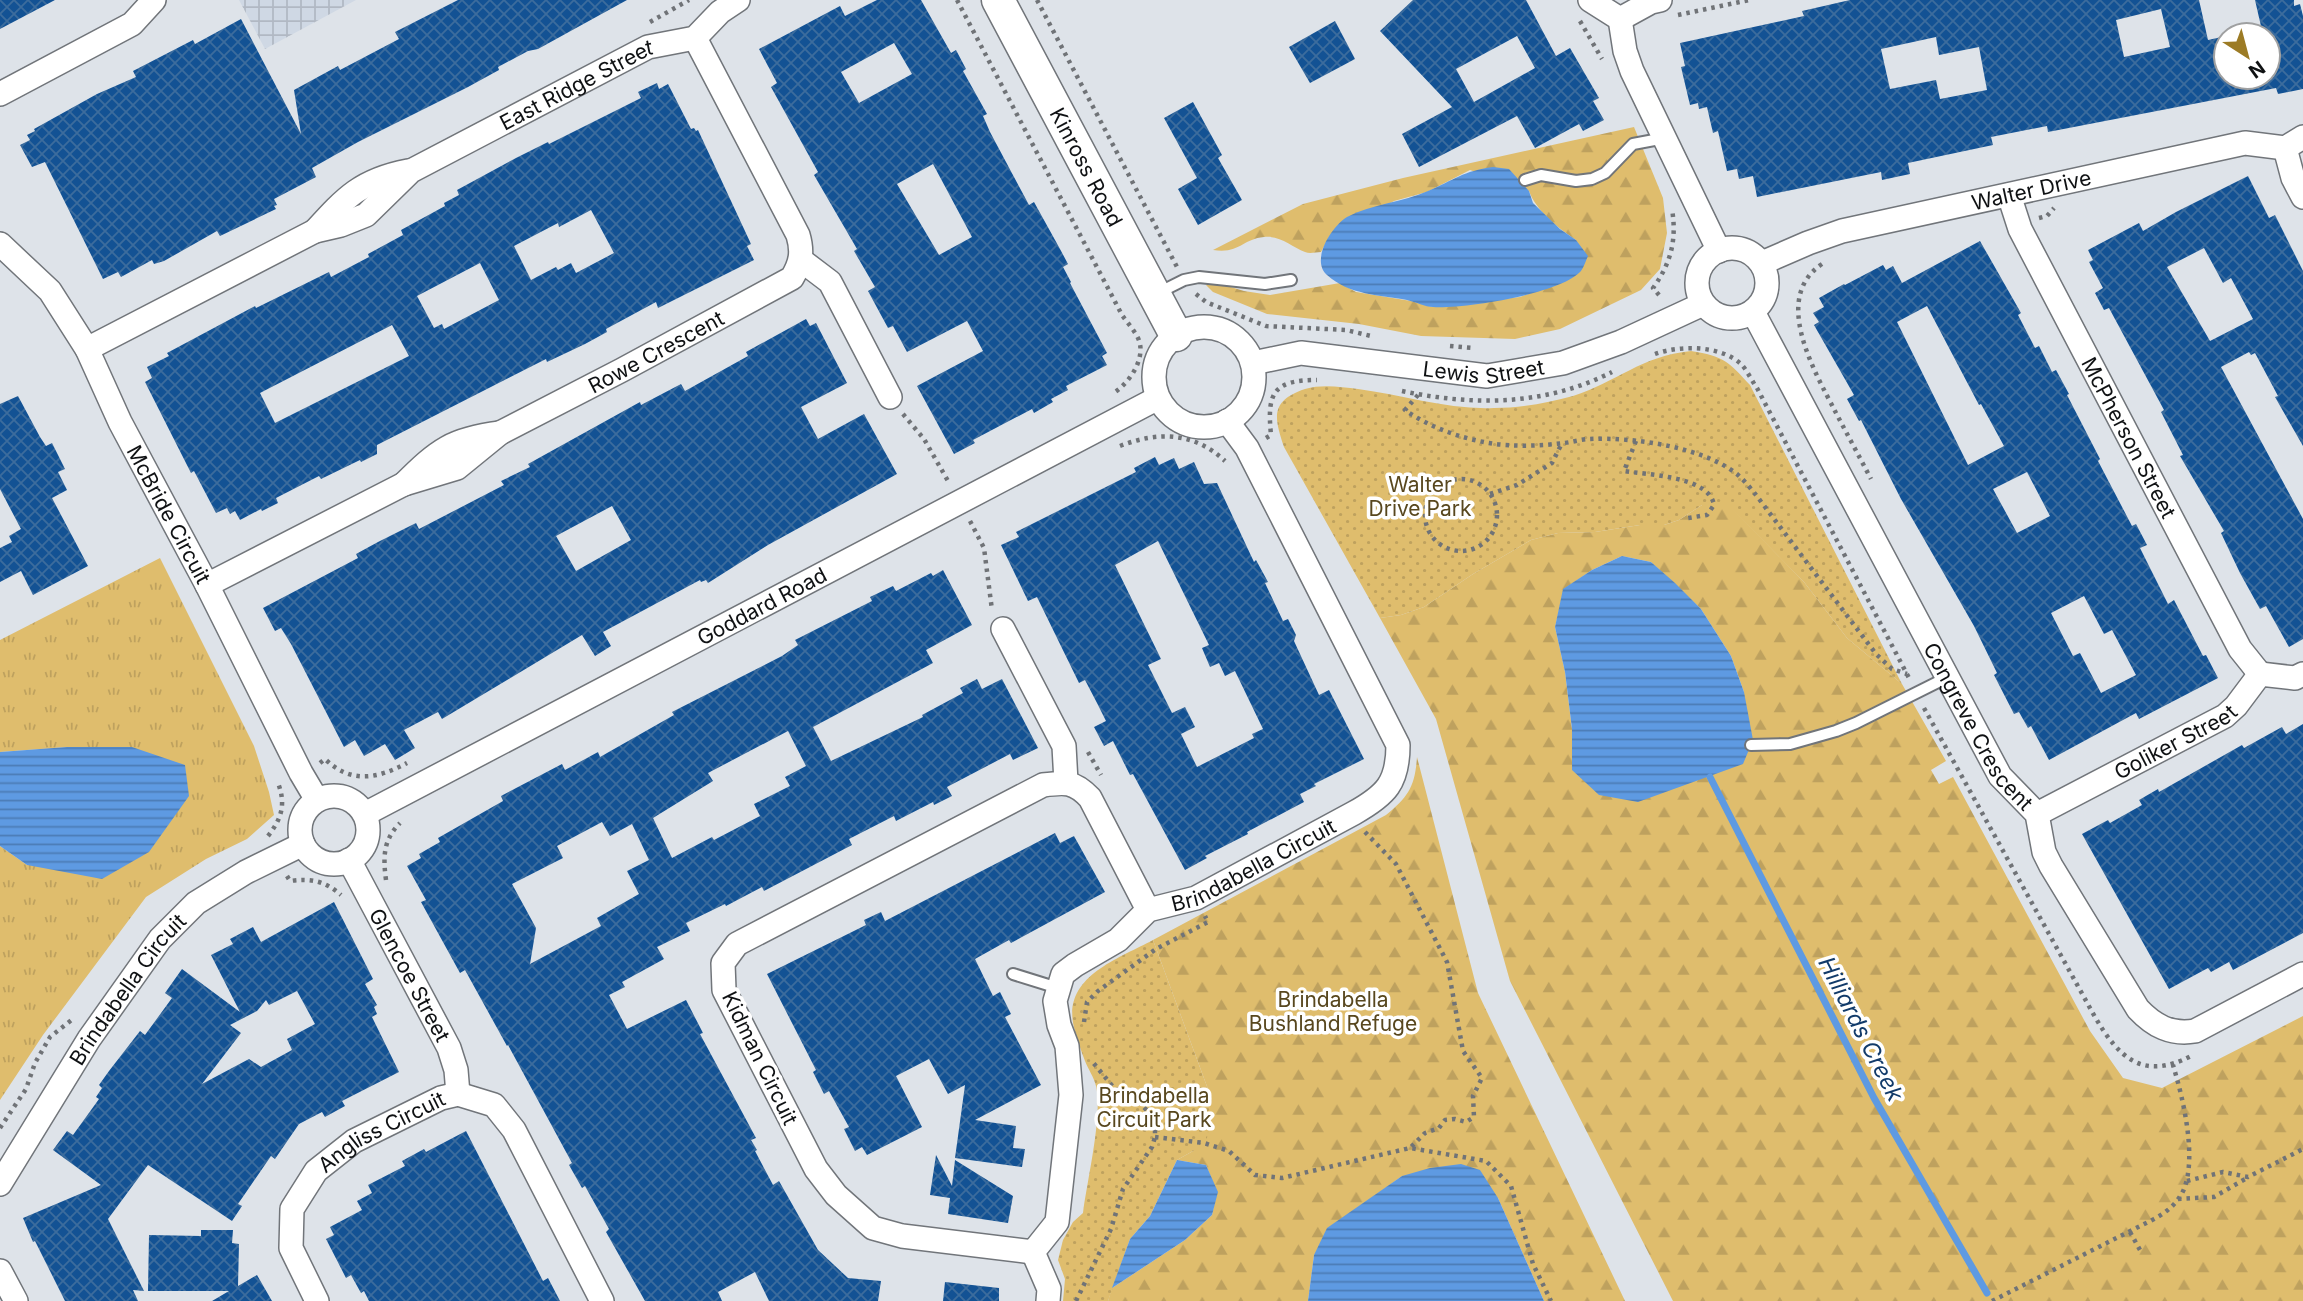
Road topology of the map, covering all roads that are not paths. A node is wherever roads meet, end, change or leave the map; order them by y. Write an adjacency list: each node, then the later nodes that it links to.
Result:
1 (154, 0): 8 (street)
2 (738, 0): 7 (street)
3 (998, 0): 19 (street, Kinross Road)
4 (1590, 0): 6 (street)
5 (1667, 8): 6 (street)
6 (1620, 19): 9 (street)
7 (695, 38): 16 (street); 23 (street, East Ridge Street)
8 (0, 94)
9 (1665, 138): 11 (lane); 15 (street)
10 (2294, 143): 12 (street, Walter Drive); 13 (street)
11 (1525, 180)
12 (2009, 195): 17 (street, Walter Drive); 30 (street, McPherson Street)
13 (2303, 197)
14 (0, 244): 23 (street, McBride Circuit)
15 (1719, 251): 17 (street); 20 (street)
16 (801, 260): 25 (street); 28 (street, Rowe Crescent)
17 (1762, 263): 21 (street)
18 (1292, 280): 19 (lane)
19 (1154, 295): 22 (street, Kinross Road)
20 (1703, 304): 21 (street); 24 (street, Lewis Street)
21 (1753, 312): 32 (street, Congreve Crescent)
22 (1177, 335): 24 (street); 26 (street)
23 (87, 349): 28 (street, McBride Circuit)
24 (1253, 363): 27 (street)
25 (890, 397)
26 (1158, 398): 27 (street); 36 (street, Goddard Road)
27 (1227, 421): 40 (street, Brindabella Circuit)
28 (207, 584): 35 (street, McBride Circuit)
29 (1003, 629): 34 (street)
30 (2260, 674): 31 (street); 37 (street, Goliker Street)
31 (2303, 674)
32 (1948, 677): 33 (lane); 37 (street, Congreve Crescent)
33 (1751, 746)
34 (1066, 782): 40 (street); 46 (street, Kidman Circuit)
35 (317, 800): 36 (street); 38 (street)
36 (365, 814): 39 (street)
37 (2037, 814): 42 (street, Congreve Crescent)
38 (303, 844): 39 (street); 45 (street, Brindabella Circuit)
39 (349, 860): 44 (street, Glencoe Street)
40 (1148, 910): 43 (street, Brindabella Circuit)
41 (1013, 974): 43 (lane)
42 (2303, 974)
43 (1058, 988): 46 (street)
44 (458, 1094): 49 (street, Angliss Circuit); 50 (street, Angliss Circuit)
45 (0, 1184)
46 (1033, 1252): 51 (street)
47 (0, 1271): 48 (street)
48 (16, 1301)
49 (317, 1301)
50 (602, 1301)
51 (1048, 1301)

